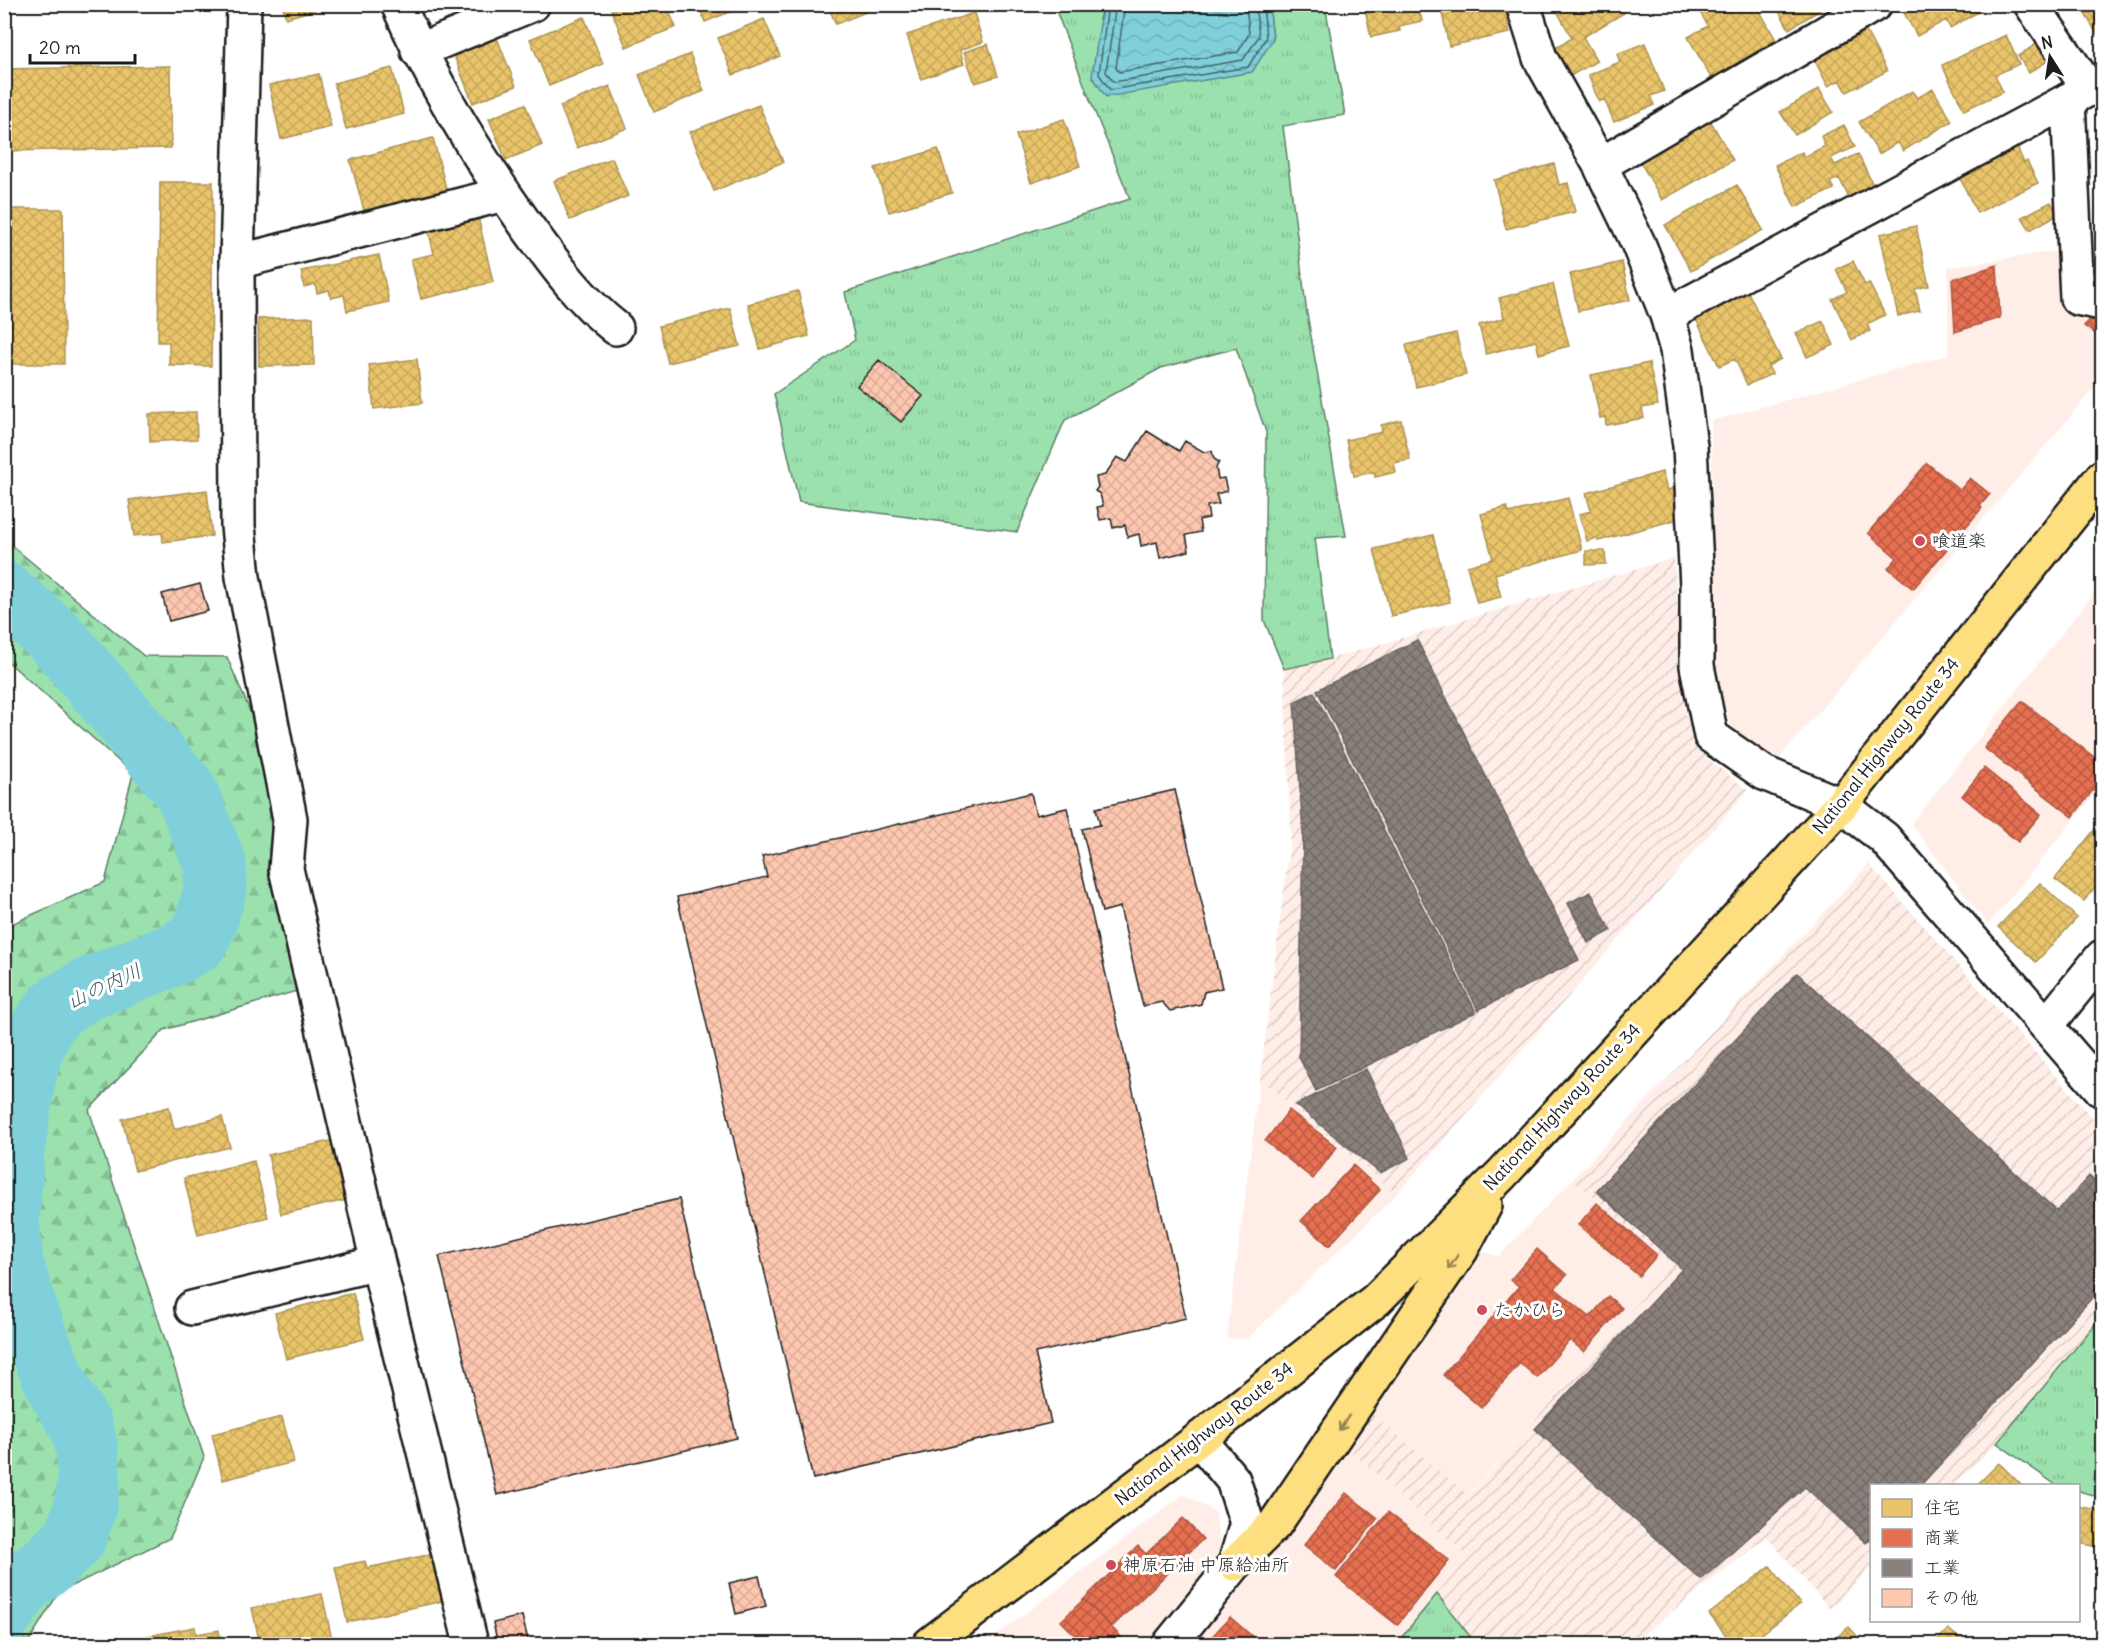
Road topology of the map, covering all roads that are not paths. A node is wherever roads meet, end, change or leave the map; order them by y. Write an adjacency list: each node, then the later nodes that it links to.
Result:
1 (244, 4): 11 (street)
2 (398, 4): 7 (street)
3 (533, 4): 7 (street)
4 (1523, 4): 9 (street)
5 (1875, 4): 9 (street)
6 (2031, 4): 8 (street)
7 (418, 51): 10 (street)
8 (2068, 100): 12 (street); 13 (street)
9 (1600, 165): 13 (street)
10 (504, 194): 11 (street); 14 (street)
11 (237, 262): 21 (street)
12 (2103, 303)
13 (1666, 315): 16 (street)
14 (616, 328)
15 (2103, 477): 16 (highway, National Highway Route 34)
16 (1841, 805): 18 (street); 20 (highway, National Highway Route 34)
17 (2103, 957): 18 (street)
18 (2047, 1025): 19 (street)
19 (2103, 1090)
20 (1502, 1174): 23 (highway, National Highway Route 34); 24 (highway, one-way to 24)
21 (378, 1263): 22 (street); 25 (street)
22 (192, 1308)
23 (1199, 1439): 24 (street); 26 (highway, National Highway Route 34)
24 (1235, 1564): 27 (street)
25 (471, 1644)
26 (930, 1644)
27 (1170, 1644)

